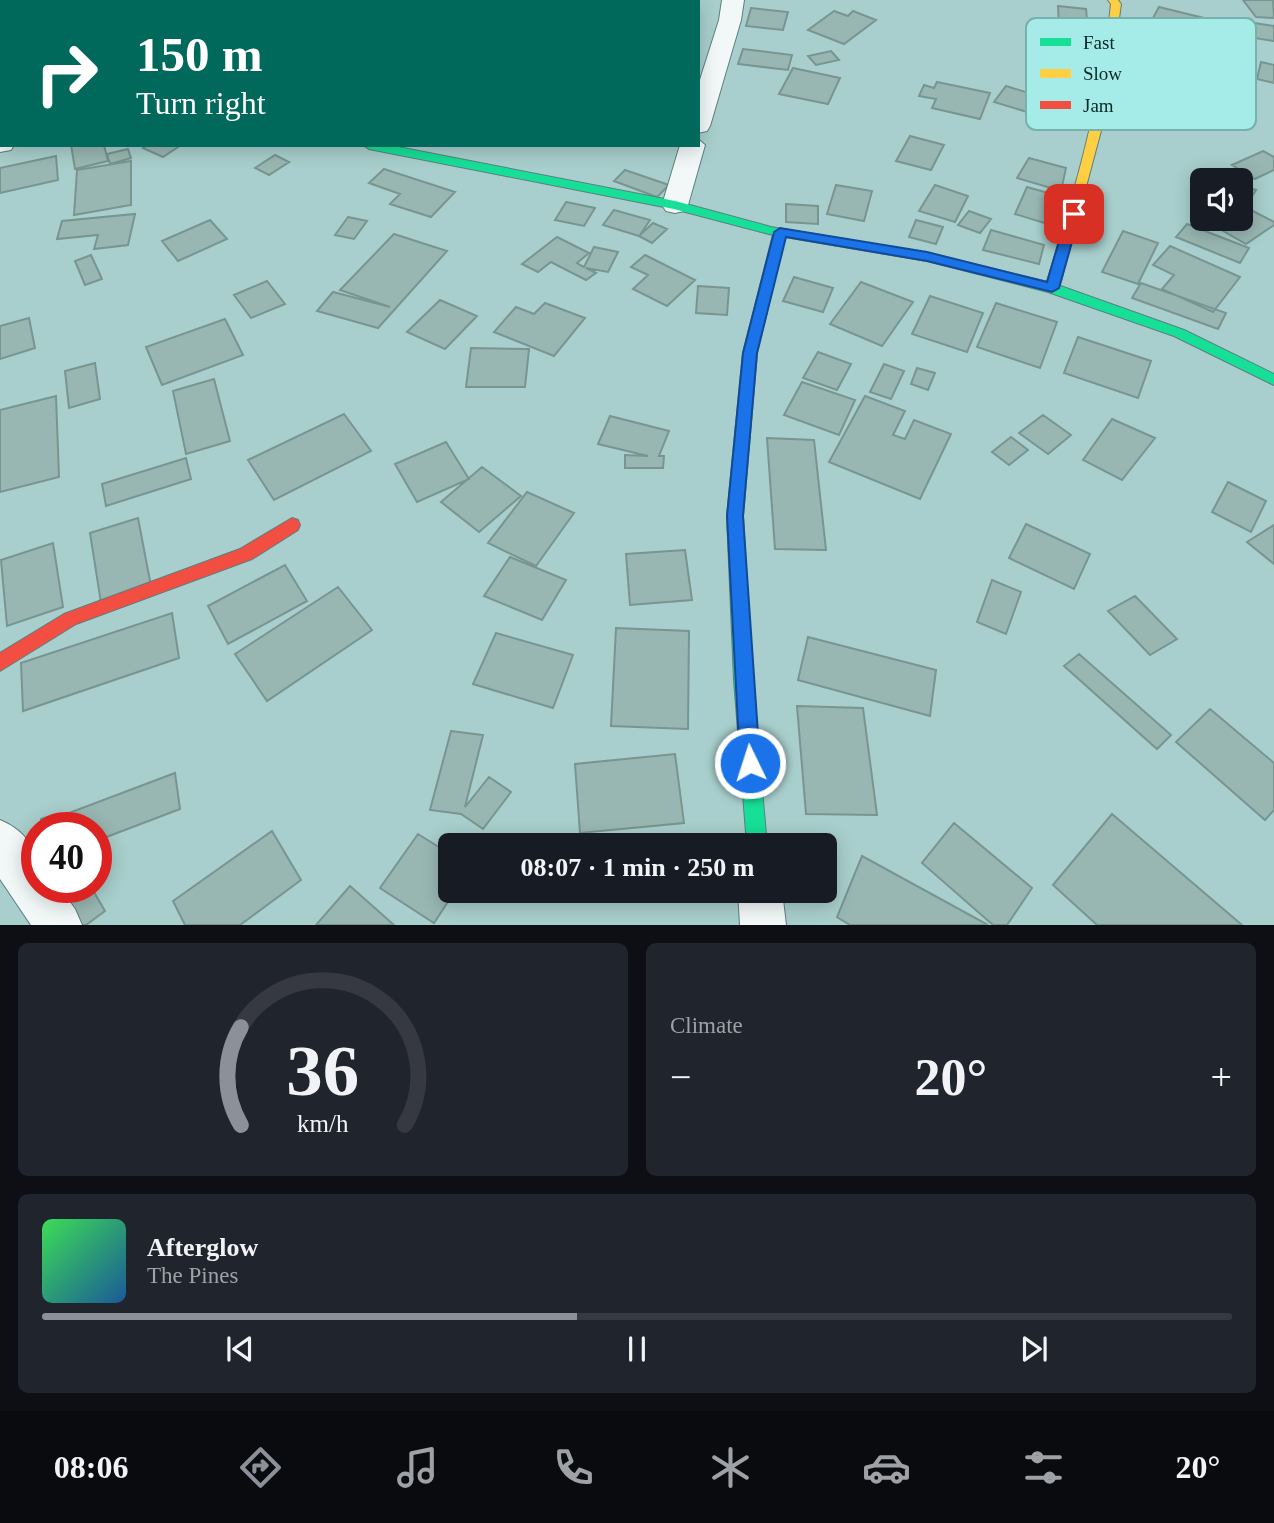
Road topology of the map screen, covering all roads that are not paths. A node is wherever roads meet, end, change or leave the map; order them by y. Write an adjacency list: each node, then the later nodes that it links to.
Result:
1 (733, 0): 4 (street)
2 (1113, 0): 3 (street)
3 (1116, 18)
4 (700, 119)
5 (1097, 130): 10 (street)
6 (379, 147): 8 (street)
7 (691, 147): 8 (street)
8 (675, 205): 9 (street)
9 (780, 232): 10 (street); 14 (street)
10 (1052, 288): 11 (street)
11 (1274, 380)
12 (292, 526): 13 (street)
13 (0, 663)
14 (756, 833)
15 (0, 842): 17 (street)
16 (761, 903): 18 (street)
17 (59, 925)
18 (763, 925)

